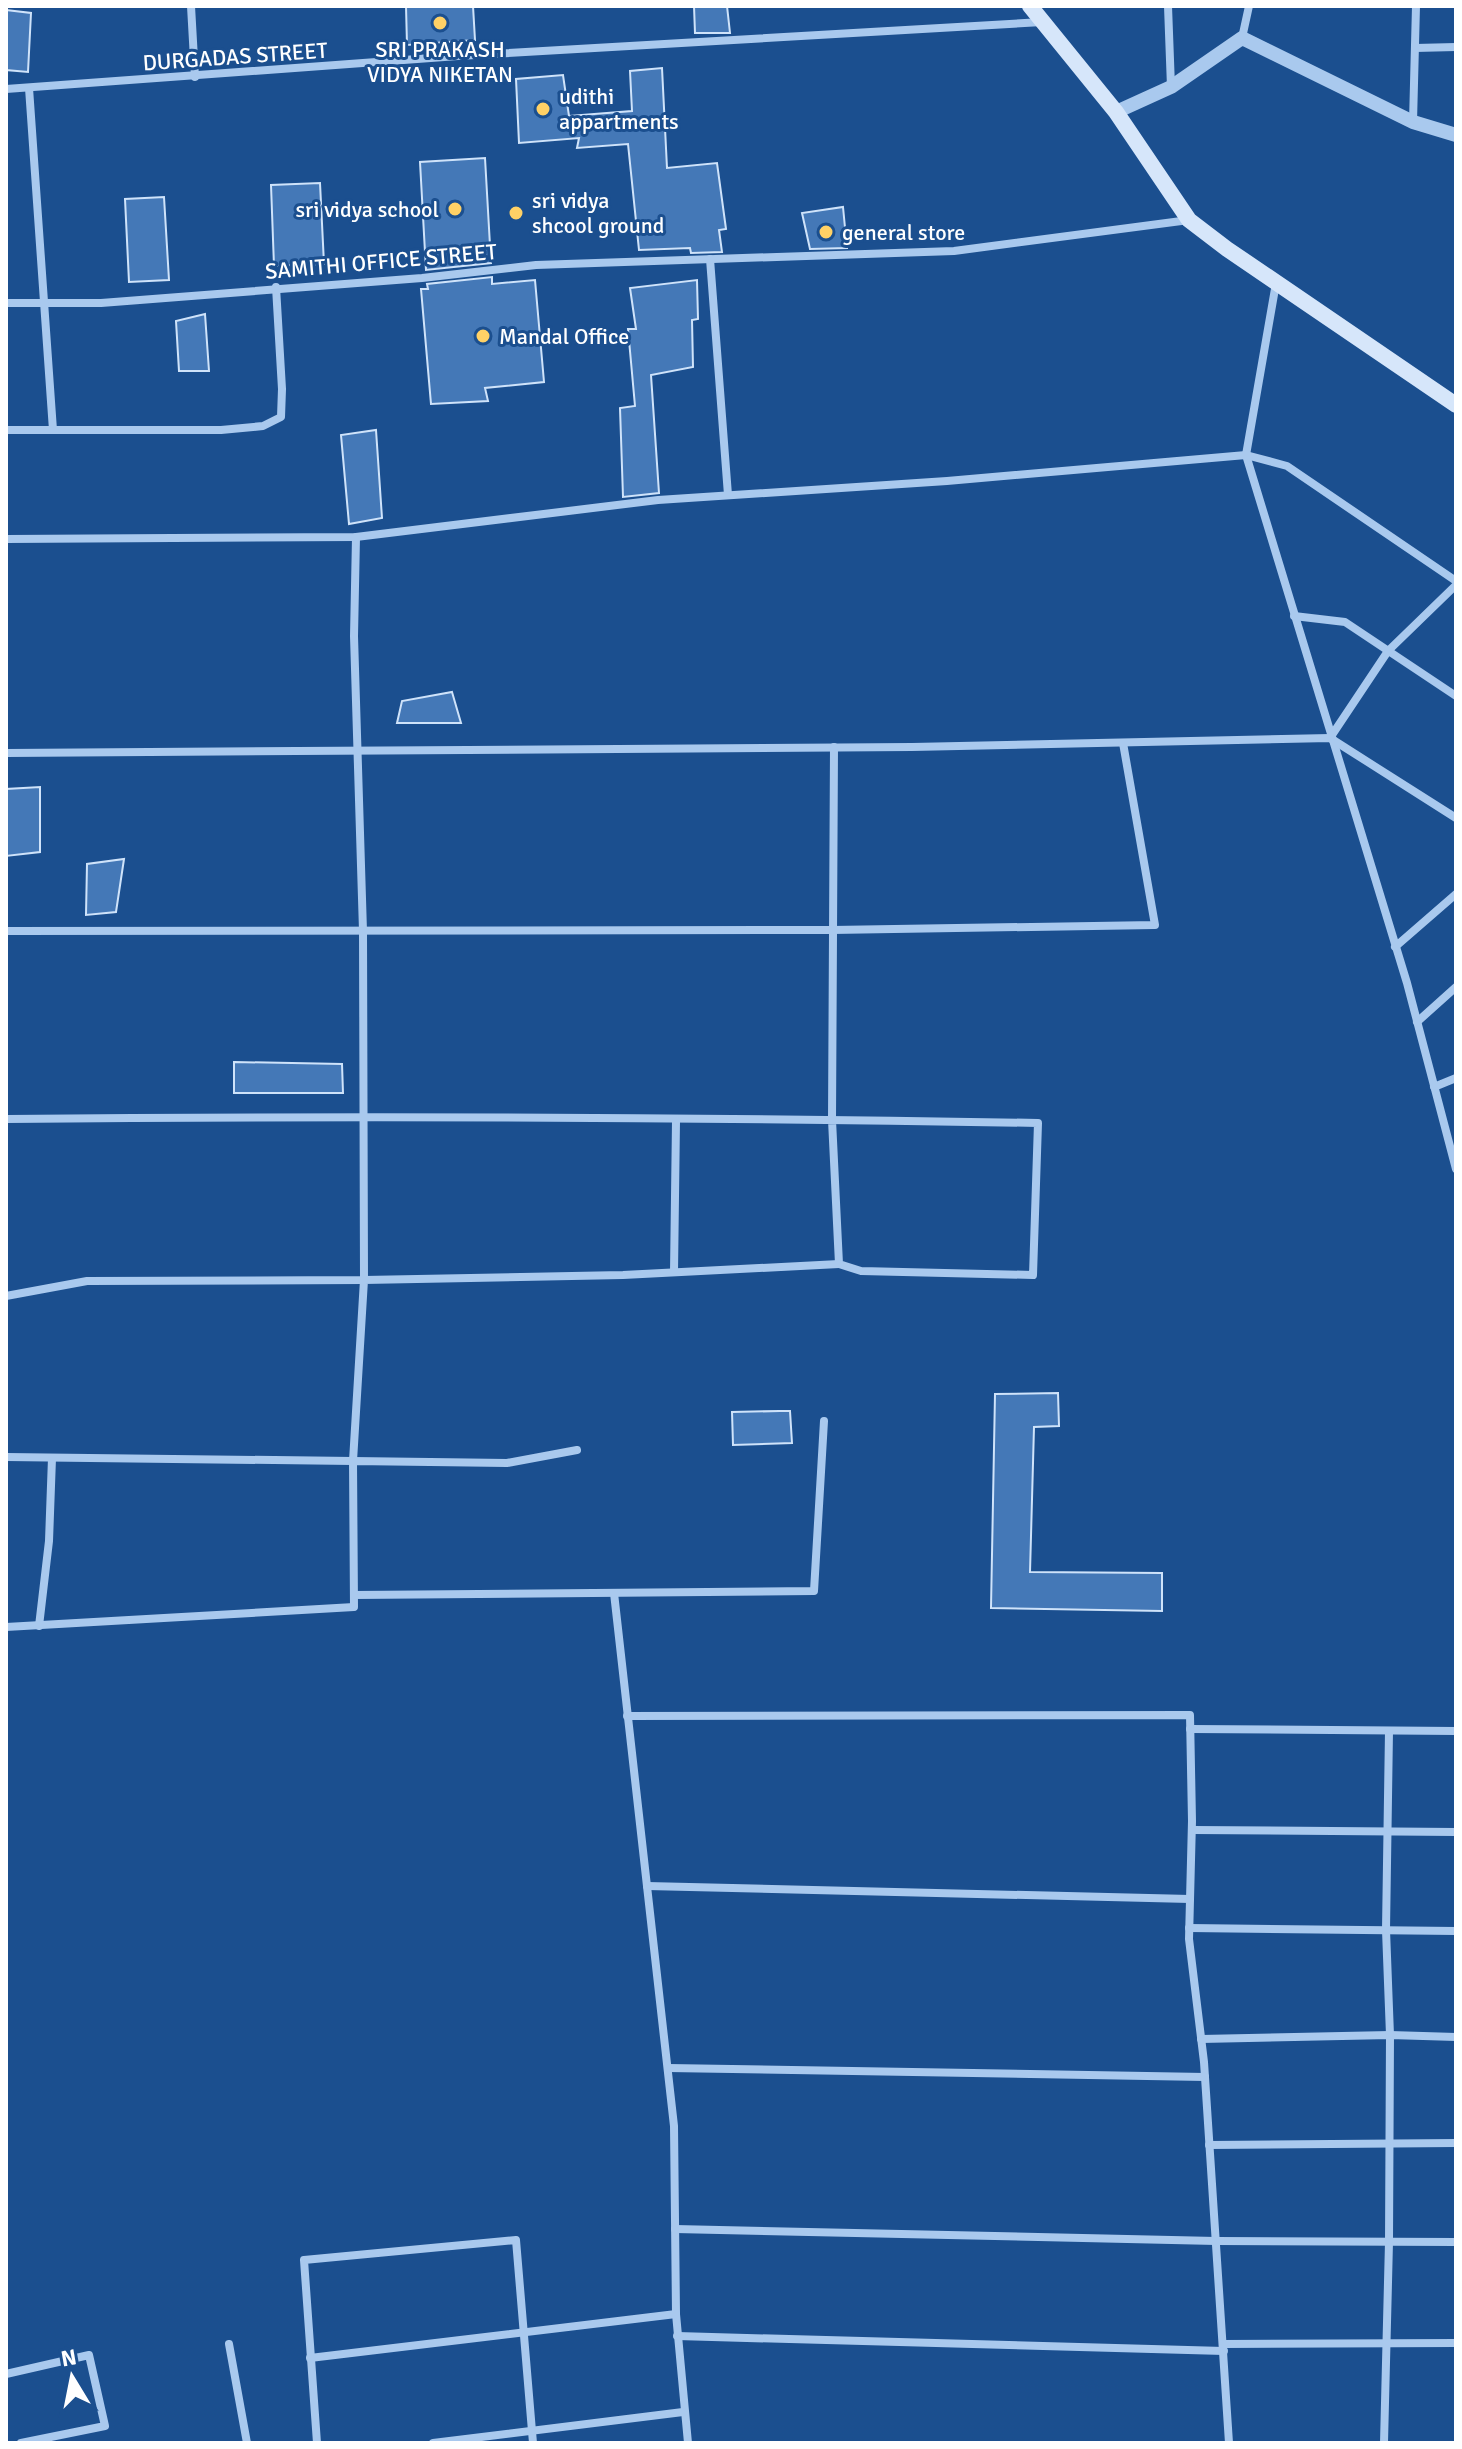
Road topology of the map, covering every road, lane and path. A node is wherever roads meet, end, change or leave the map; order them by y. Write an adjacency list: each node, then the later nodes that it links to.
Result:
1 (191, 6): 10 (street)
2 (1030, 6): 6 (main road)
3 (1168, 6): 11 (street)
4 (1249, 6): 7 (street)
5 (1416, 6): 9 (street)
6 (1042, 22): 10 (street, DURGADAS STREET); 14 (main road)
7 (1242, 38): 11 (street); 15 (street)
8 (1456, 47): 9 (street)
9 (1415, 48): 15 (street)
10 (195, 77): 12 (street, DURGADAS STREET)
11 (1171, 87): 14 (street)
12 (29, 88): 13 (street, DURGADAS STREET); 21 (street)
13 (6, 89)
14 (1116, 112): 17 (main road)
15 (1413, 122): 16 (street)
16 (1456, 135)
17 (1189, 220): 18 (street, SAMITHI OFFICE STREET); 19 (main road)
18 (710, 259): 20 (street, SAMITHI OFFICE STREET); 27 (street)
19 (1276, 283): 23 (main road); 26 (street)
20 (276, 287): 21 (street, SAMITHI OFFICE STREET); 25 (street)
21 (42, 301): 22 (street, SAMITHI OFFICE STREET); 25 (street)
22 (6, 303)
23 (1456, 405)
24 (6, 430): 25 (street)
25 (53, 430)
26 (1246, 455): 27 (street); 30 (street); 31 (street)
27 (728, 495): 28 (street)
28 (356, 537): 29 (street); 37 (street)
29 (6, 539)
30 (1456, 583): 32 (street)
31 (1294, 616): 32 (street); 34 (street)
32 (1388, 651): 33 (street); 34 (street)
33 (1456, 696)
34 (1330, 738): 35 (street); 39 (street); 44 (street)
35 (1123, 743): 36 (street); 41 (street)
36 (834, 747): 37 (street); 41 (street)
37 (357, 750): 38 (street); 43 (street)
38 (6, 753)
39 (1456, 818)
40 (1456, 894): 44 (street)
41 (832, 930): 43 (street); 51 (street)
42 (6, 931): 43 (street)
43 (363, 931): 49 (street)
44 (1395, 947): 46 (street)
45 (1456, 987): 46 (street)
46 (1417, 1022): 48 (street)
47 (1456, 1078): 48 (street)
48 (1434, 1087): 53 (street)
49 (365, 1116): 50 (street); 52 (street); 56 (street)
50 (6, 1119)
51 (832, 1120): 52 (street); 54 (street); 54 (street)
52 (676, 1121): 55 (street)
53 (1456, 1169)
54 (839, 1264): 55 (street)
55 (674, 1272): 56 (street)
56 (364, 1280): 57 (street); 62 (street)
57 (6, 1296)
58 (824, 1421): 63 (street)
59 (577, 1450): 62 (street)
60 (6, 1457): 61 (street)
61 (52, 1458): 62 (street); 65 (street)
62 (353, 1461): 64 (street)
63 (614, 1593): 64 (street); 67 (street)
64 (354, 1595): 65 (street)
65 (39, 1626): 66 (street)
66 (6, 1627)
67 (627, 1716): 68 (street); 74 (street)
68 (1190, 1729): 69 (street); 71 (street)
69 (1389, 1731): 70 (street); 72 (street)
70 (1456, 1731)
71 (1192, 1830): 72 (street); 75 (street)
72 (1387, 1832): 73 (street); 77 (street)
73 (1456, 1832)
74 (647, 1886): 75 (street); 82 (street)
75 (1190, 1899): 76 (street)
76 (1189, 1928): 77 (street); 81 (street)
77 (1386, 1930): 78 (street); 79 (street)
78 (1456, 1931)
79 (1390, 2035): 80 (street); 81 (street); 84 (street)
80 (1456, 2037)
81 (1201, 2039): 83 (street)
82 (668, 2068): 83 (street); 87 (street)
83 (1205, 2077): 86 (street)
84 (1389, 2143): 85 (street); 86 (street); 89 (street)
85 (1456, 2143)
86 (1209, 2145): 88 (street)
87 (675, 2229): 88 (street); 91 (street)
88 (1216, 2241): 89 (street); 97 (street)
89 (1389, 2242): 90 (street); 96 (street)
90 (1456, 2242)
91 (676, 2314): 92 (street); 93 (street)
92 (523, 2334): 98 (street); 98 (street); 101 (street)
93 (677, 2336): 97 (street); 100 (street)
94 (1456, 2343): 96 (street)
95 (229, 2344): 103 (street)
96 (1386, 2344): 97 (street); 109 (street)
97 (1224, 2348): 108 (street)
98 (310, 2358): 104 (street)
99 (6, 2374): 102 (street)
100 (683, 2412): 101 (street); 107 (street)
101 (531, 2430): 105 (street); 106 (street)
102 (21, 2443)
103 (247, 2443)
104 (317, 2443)
105 (433, 2443)
106 (533, 2443)
107 (688, 2443)
108 (1229, 2443)
109 (1384, 2443)

